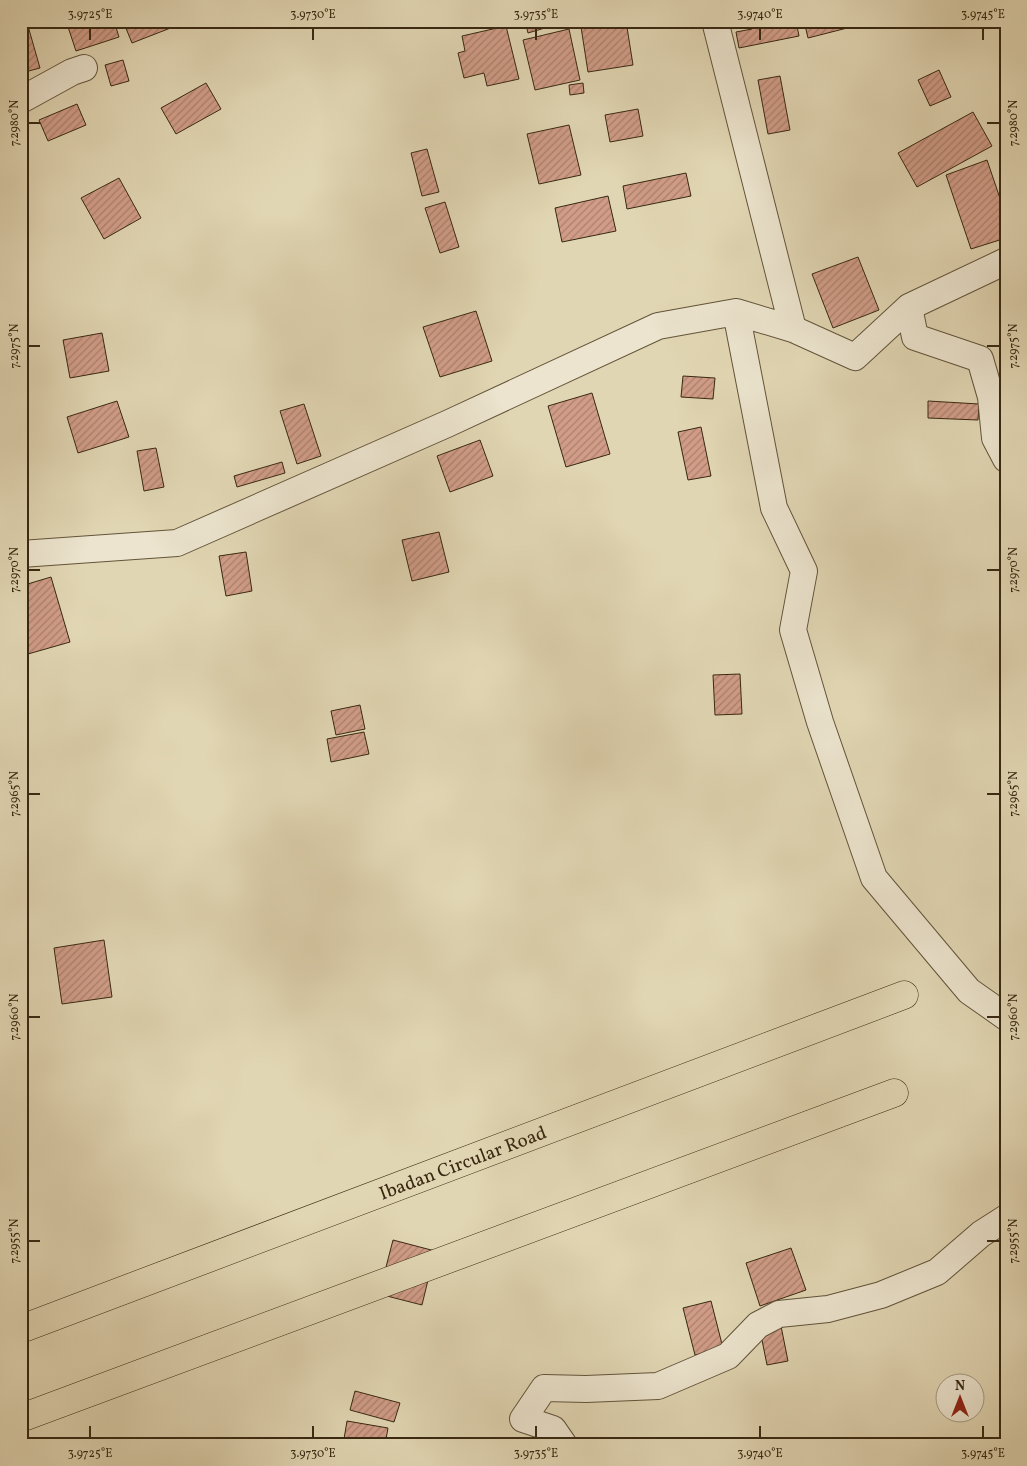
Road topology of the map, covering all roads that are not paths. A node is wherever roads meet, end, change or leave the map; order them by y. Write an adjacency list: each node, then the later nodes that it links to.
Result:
1 (715, 21): 7 (street)
2 (84, 68): 3 (street)
3 (21, 100)
4 (1006, 261): 5 (street)
5 (909, 307): 7 (street); 8 (street)
6 (736, 312): 7 (street); 9 (street); 11 (street)
7 (793, 328)
8 (1006, 459)
9 (21, 554)
10 (904, 995): 14 (highway, Ibadan Circular Road)
11 (1006, 1017)
12 (894, 1093): 15 (highway)
13 (1006, 1218): 16 (street)
14 (21, 1330)
15 (21, 1418)
16 (564, 1445)

